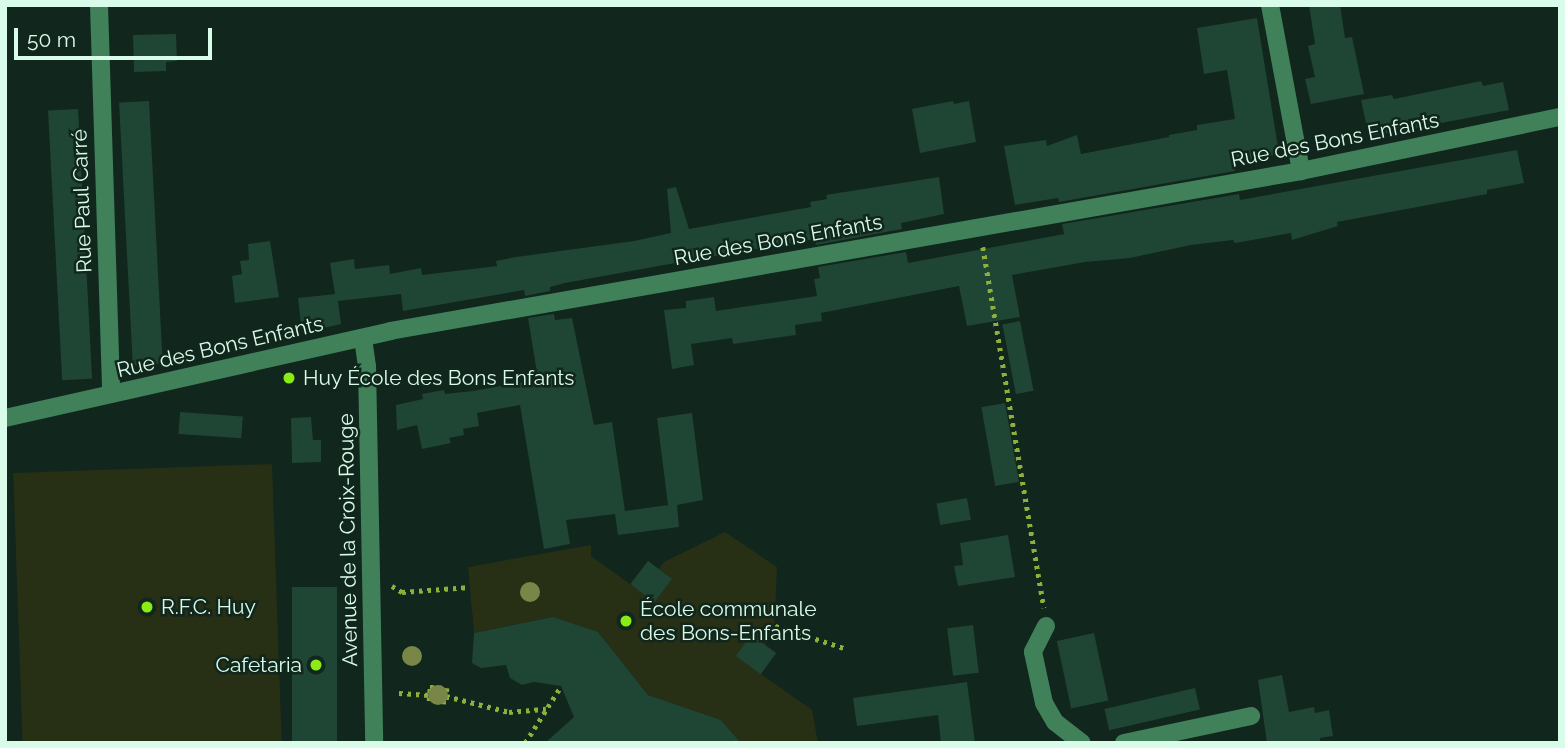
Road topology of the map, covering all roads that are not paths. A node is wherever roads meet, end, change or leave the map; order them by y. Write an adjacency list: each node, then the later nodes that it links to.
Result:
1 (99, 5): 6 (street, Rue Paul Carré)
2 (1270, 5): 4 (street)
3 (1560, 117): 4 (street, Rue des Bons Enfants)
4 (1301, 171): 5 (street, Rue des Bons Enfants)
5 (363, 338): 6 (street, Rue des Bons Enfants); 10 (street, Avenue de la Croix-Rouge)
6 (111, 394): 7 (street, Rue des Bons Enfants)
7 (5, 418)
8 (1046, 626): 11 (street)
9 (1251, 716): 12 (street)
10 (374, 743)
11 (1082, 743)
12 (1124, 743)

